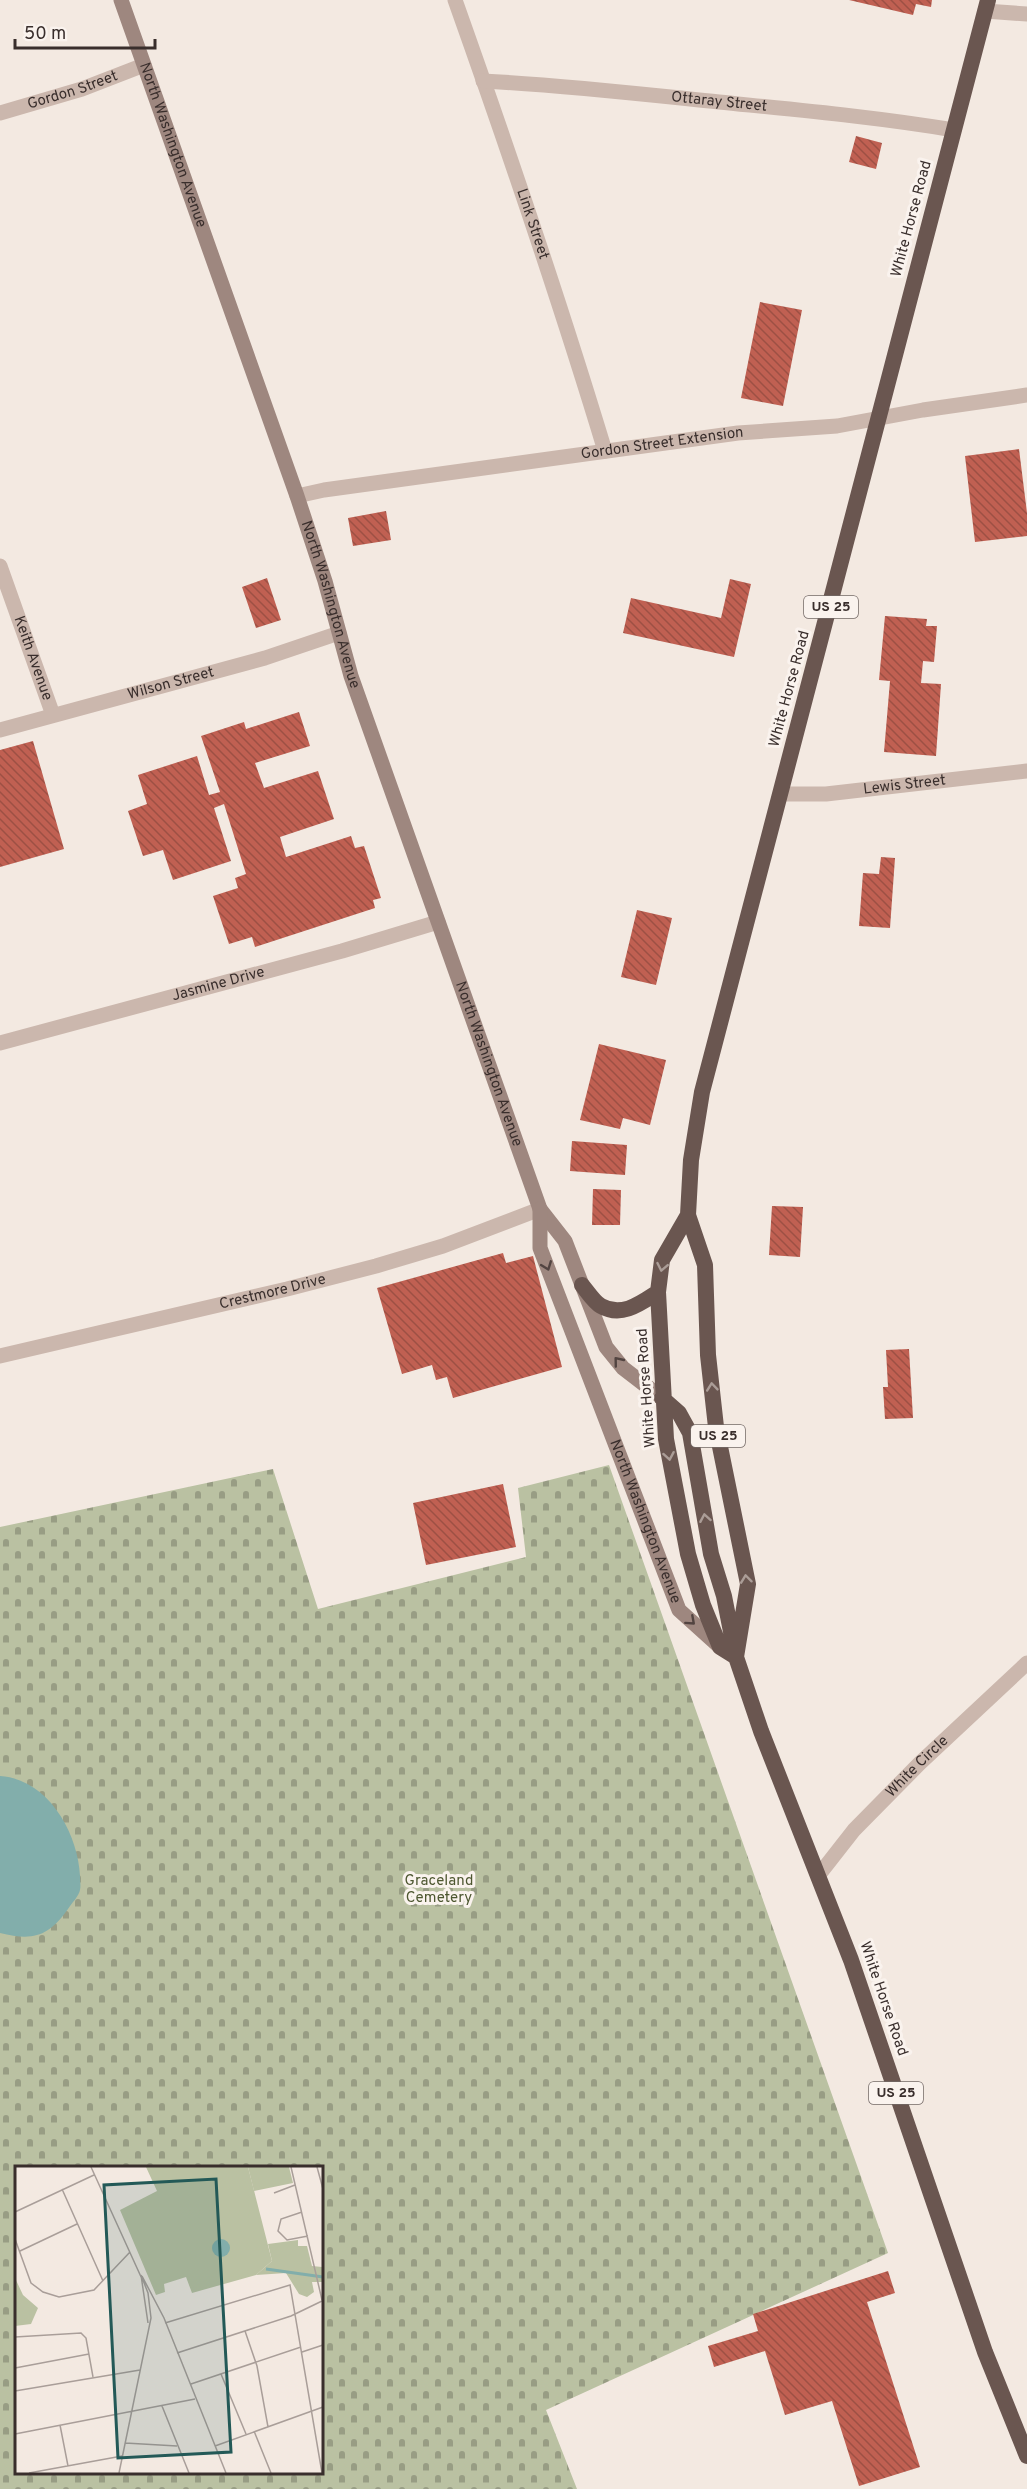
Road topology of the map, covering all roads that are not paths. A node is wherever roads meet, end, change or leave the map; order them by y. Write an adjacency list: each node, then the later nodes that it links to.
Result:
1 (121, 0): 5 (main road, North Washington Avenue)
2 (455, 0): 6 (street, Link Street)
3 (986, 6): 4 (street); 8 (highway, White Horse Road / US 25)
4 (1027, 14)
5 (144, 65): 7 (street, Gordon Street); 12 (main road, North Washington Avenue)
6 (483, 81): 8 (street, Ottaray Street); 11 (street, Link Street)
7 (0, 113)
8 (954, 130): 10 (highway, White Horse Road / US 25)
9 (1027, 395): 10 (street, Gordon Street Extension)
10 (878, 419): 11 (street, Gordon Street Extension); 18 (highway, White Horse Road / US 25)
11 (605, 451): 12 (street, Gordon Street Extension)
12 (297, 496): 14 (main road, North Washington Avenue)
13 (0, 566): 15 (street, Keith Avenue)
14 (339, 633): 15 (street, Wilson Street); 19 (main road, North Washington Avenue)
15 (53, 715): 16 (street, Wilson Street)
16 (0, 730)
17 (1027, 771): 18 (street, Lewis Street)
18 (782, 794): 22 (highway, White Horse Road / US 25)
19 (438, 922): 20 (street, Jasmine Drive); 21 (main road, North Washington Avenue)
20 (0, 1043)
21 (540, 1209): 23 (main road, North Washington Avenue); 25 (street, Crestmore Drive); 27 (main road, North Washington Avenue, one-way to 27)
22 (687, 1215): 24 (highway, White Horse Road / US 25, one-way to 24); 28 (highway, White Horse Road / US 25, one-way to 22)
23 (582, 1285): 24 (highway); 26 (main road, North Washington Avenue, one-way to 23)
24 (658, 1292): 26 (highway, White Horse Road / US 25)
25 (0, 1356)
26 (662, 1398): 27 (highway, White Horse Road / US 25, one-way to 27); 28 (highway, one-way to 26)
27 (720, 1647): 28 (highway)
28 (736, 1657): 30 (highway, White Horse Road / US 25)
29 (1027, 1664): 30 (street, White Circle)
30 (818, 1876): 31 (highway, White Horse Road / US 25)
31 (1027, 2456)

